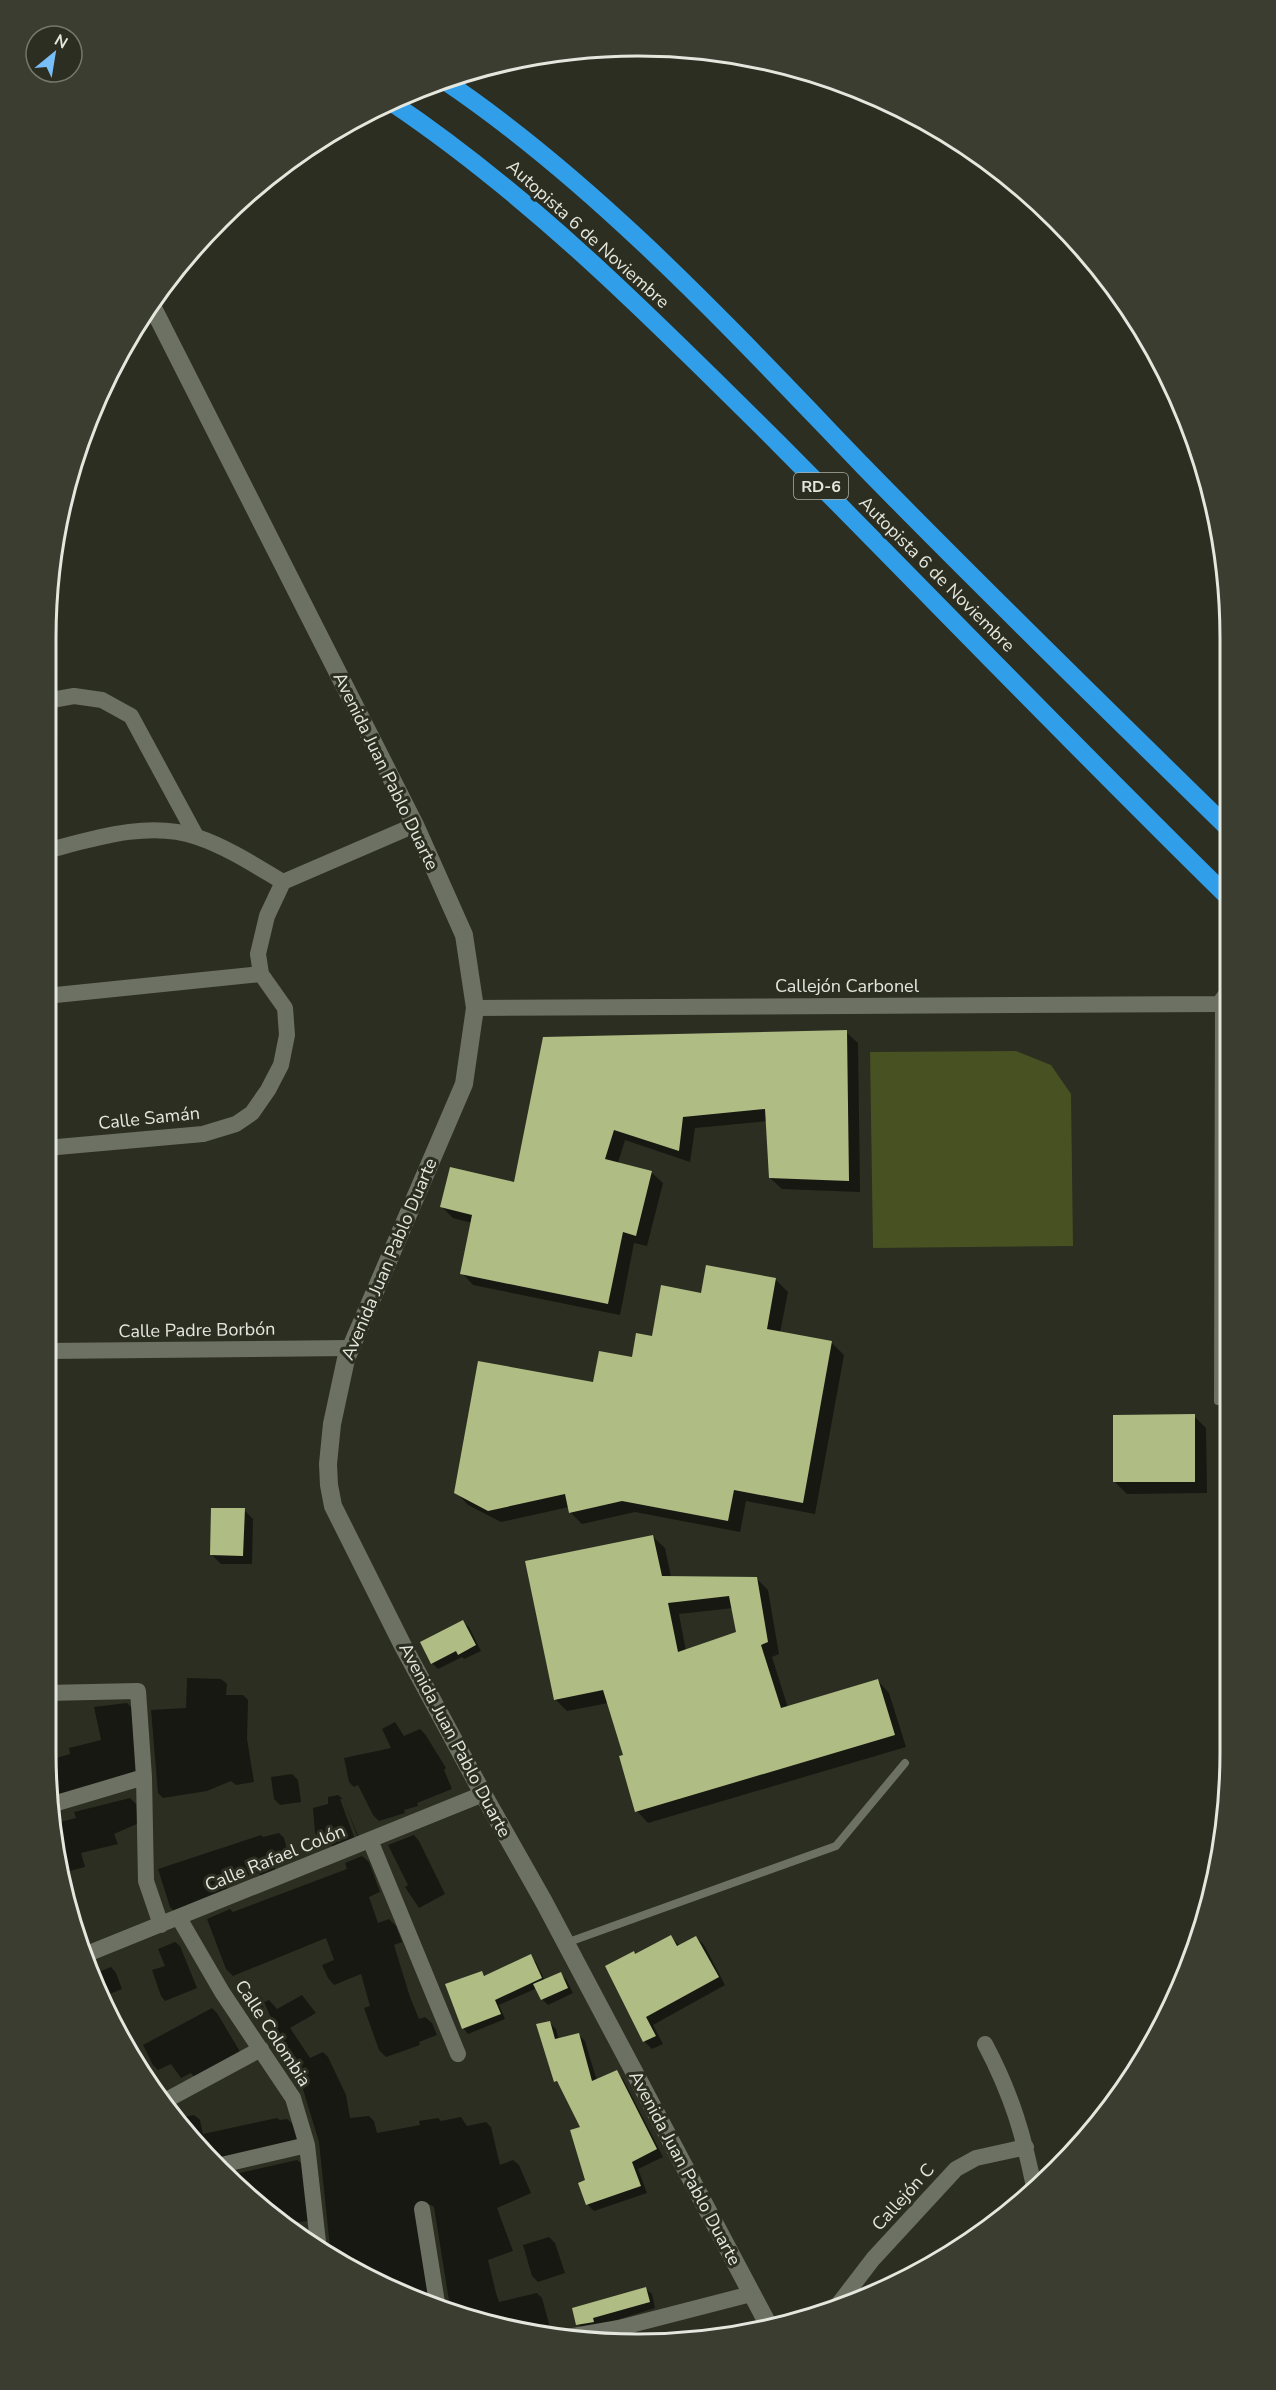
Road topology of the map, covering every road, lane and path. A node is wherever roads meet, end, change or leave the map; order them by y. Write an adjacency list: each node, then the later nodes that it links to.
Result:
1 (451, 86): 5 (highway, Autopista 6 de Noviembre / RD-6)
2 (399, 107): 10 (highway, Autopista 6 de Noviembre / RD-6)
3 (155, 312): 6 (main road, Avenida Juan Pablo Duarte)
4 (56, 699): 7 (street)
5 (1220, 820)
6 (415, 825): 9 (street); 14 (main road, Avenida Juan Pablo Duarte)
7 (196, 836): 8 (street); 9 (street)
8 (56, 848)
9 (284, 882): 11 (street)
10 (1220, 889)
11 (261, 974): 12 (street); 15 (street, Calle Samán)
12 (56, 995)
13 (1220, 999): 14 (street, Callejón Carbonel)
14 (475, 1008): 17 (main road, Avenida Juan Pablo Duarte)
15 (56, 1147)
16 (1220, 1240): 19 (lane)
17 (350, 1348): 18 (street, Calle Padre Borbón); 23 (main road, Avenida Juan Pablo Duarte)
18 (56, 1351)
19 (1218, 1401)
20 (56, 1693): 22 (street)
21 (905, 1763): 28 (lane)
22 (144, 1777): 24 (street); 27 (street)
23 (483, 1794): 25 (street, Calle Rafael Colón); 28 (main road, Avenida Juan Pablo Duarte)
24 (58, 1803)
25 (370, 1840): 26 (street, Calle Rafael Colón); 32 (street)
26 (179, 1918): 27 (street, Calle Rafael Colón); 31 (street, Calle Colombia)
27 (161, 1925): 29 (street, Calle Rafael Colón)
28 (566, 1942): 40 (main road, Avenida Juan Pablo Duarte)
29 (91, 1952)
30 (985, 2044): 35 (street)
31 (261, 2049): 33 (street); 34 (street, Calle Colombia)
32 (458, 2054)
33 (170, 2098)
34 (307, 2145): 36 (street); 39 (street, Calle Colombia)
35 (1026, 2147): 37 (street); 41 (street, Callejón C)
36 (226, 2164)
37 (1033, 2180)
38 (423, 2209): 42 (street)
39 (318, 2238)
40 (751, 2294): 43 (main road, Avenida Juan Pablo Duarte); 44 (street)
41 (844, 2296)
42 (436, 2298)
43 (766, 2320)
44 (593, 2332)

